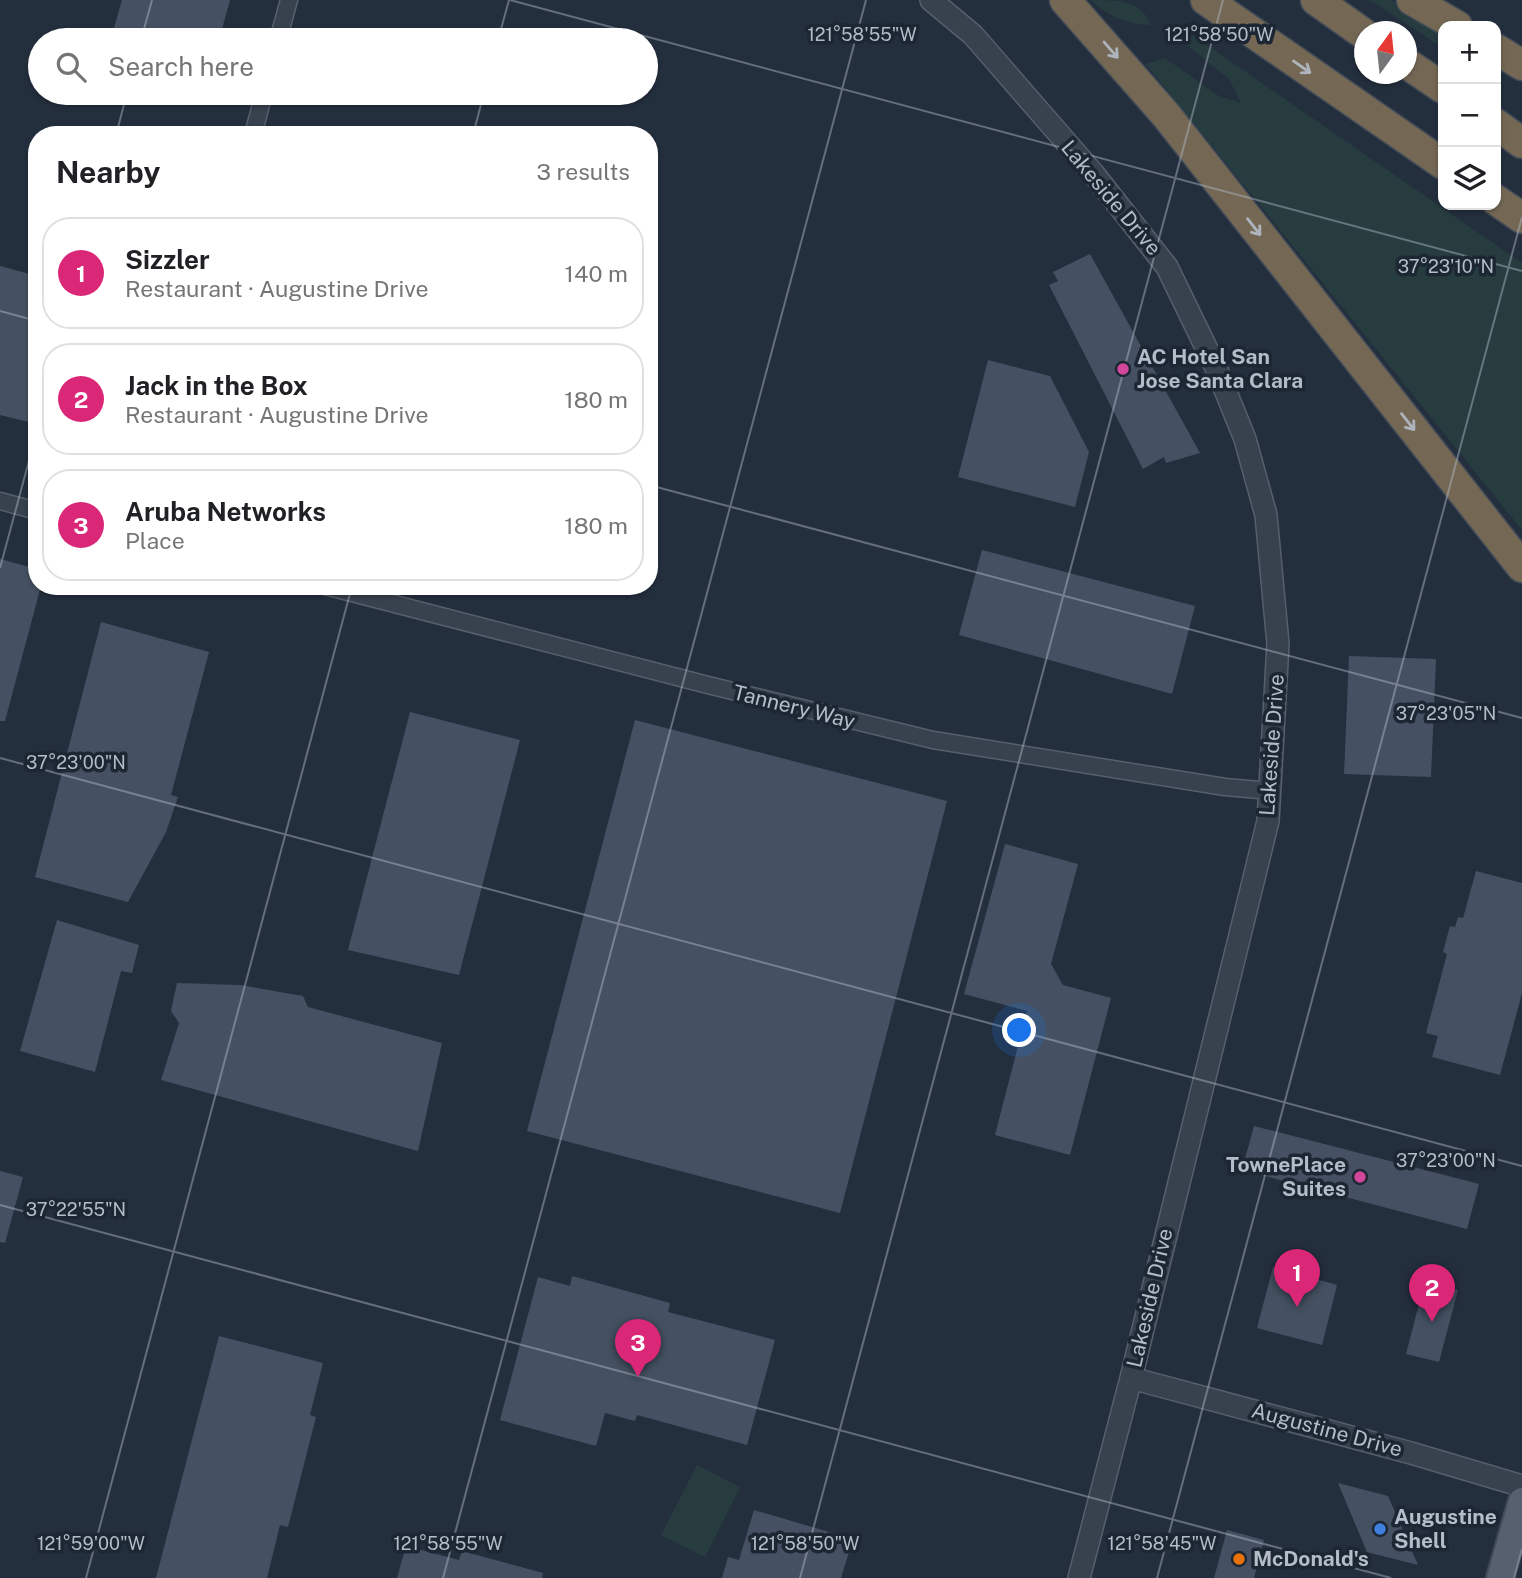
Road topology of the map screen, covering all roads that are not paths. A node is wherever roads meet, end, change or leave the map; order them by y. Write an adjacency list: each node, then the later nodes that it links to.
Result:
1 (289, 0): 9 (street)
2 (932, 0): 25 (street, Lakeside Drive)
3 (1065, 0): 23 (highway, one-way to 23)
4 (1206, 0): 18 (highway, one-way to 18)
5 (1315, 0): 8 (highway)
6 (1412, 0): 7 (highway)
7 (1448, 21)
8 (1354, 27)
9 (281, 28)
10 (1501, 52): 11 (highway)
11 (1522, 65)
12 (1417, 70): 13 (highway)
13 (1438, 85)
14 (261, 105): 15 (street)
15 (255, 126)
16 (1501, 128): 17 (highway)
17 (1522, 143)
18 (1438, 161)
19 (1501, 203): 20 (highway)
20 (1522, 218)
21 (0, 501): 22 (street)
22 (28, 509)
23 (1522, 567)
24 (360, 595): 25 (street, Tannery Way)
25 (1271, 792): 26 (street, Lakeside Drive)
26 (1131, 1378): 27 (street, Augustine Drive); 29 (street, Lakeside Drive)
27 (1522, 1486)
28 (1522, 1501): 30 (main road)
29 (1079, 1578)
30 (1500, 1578)

